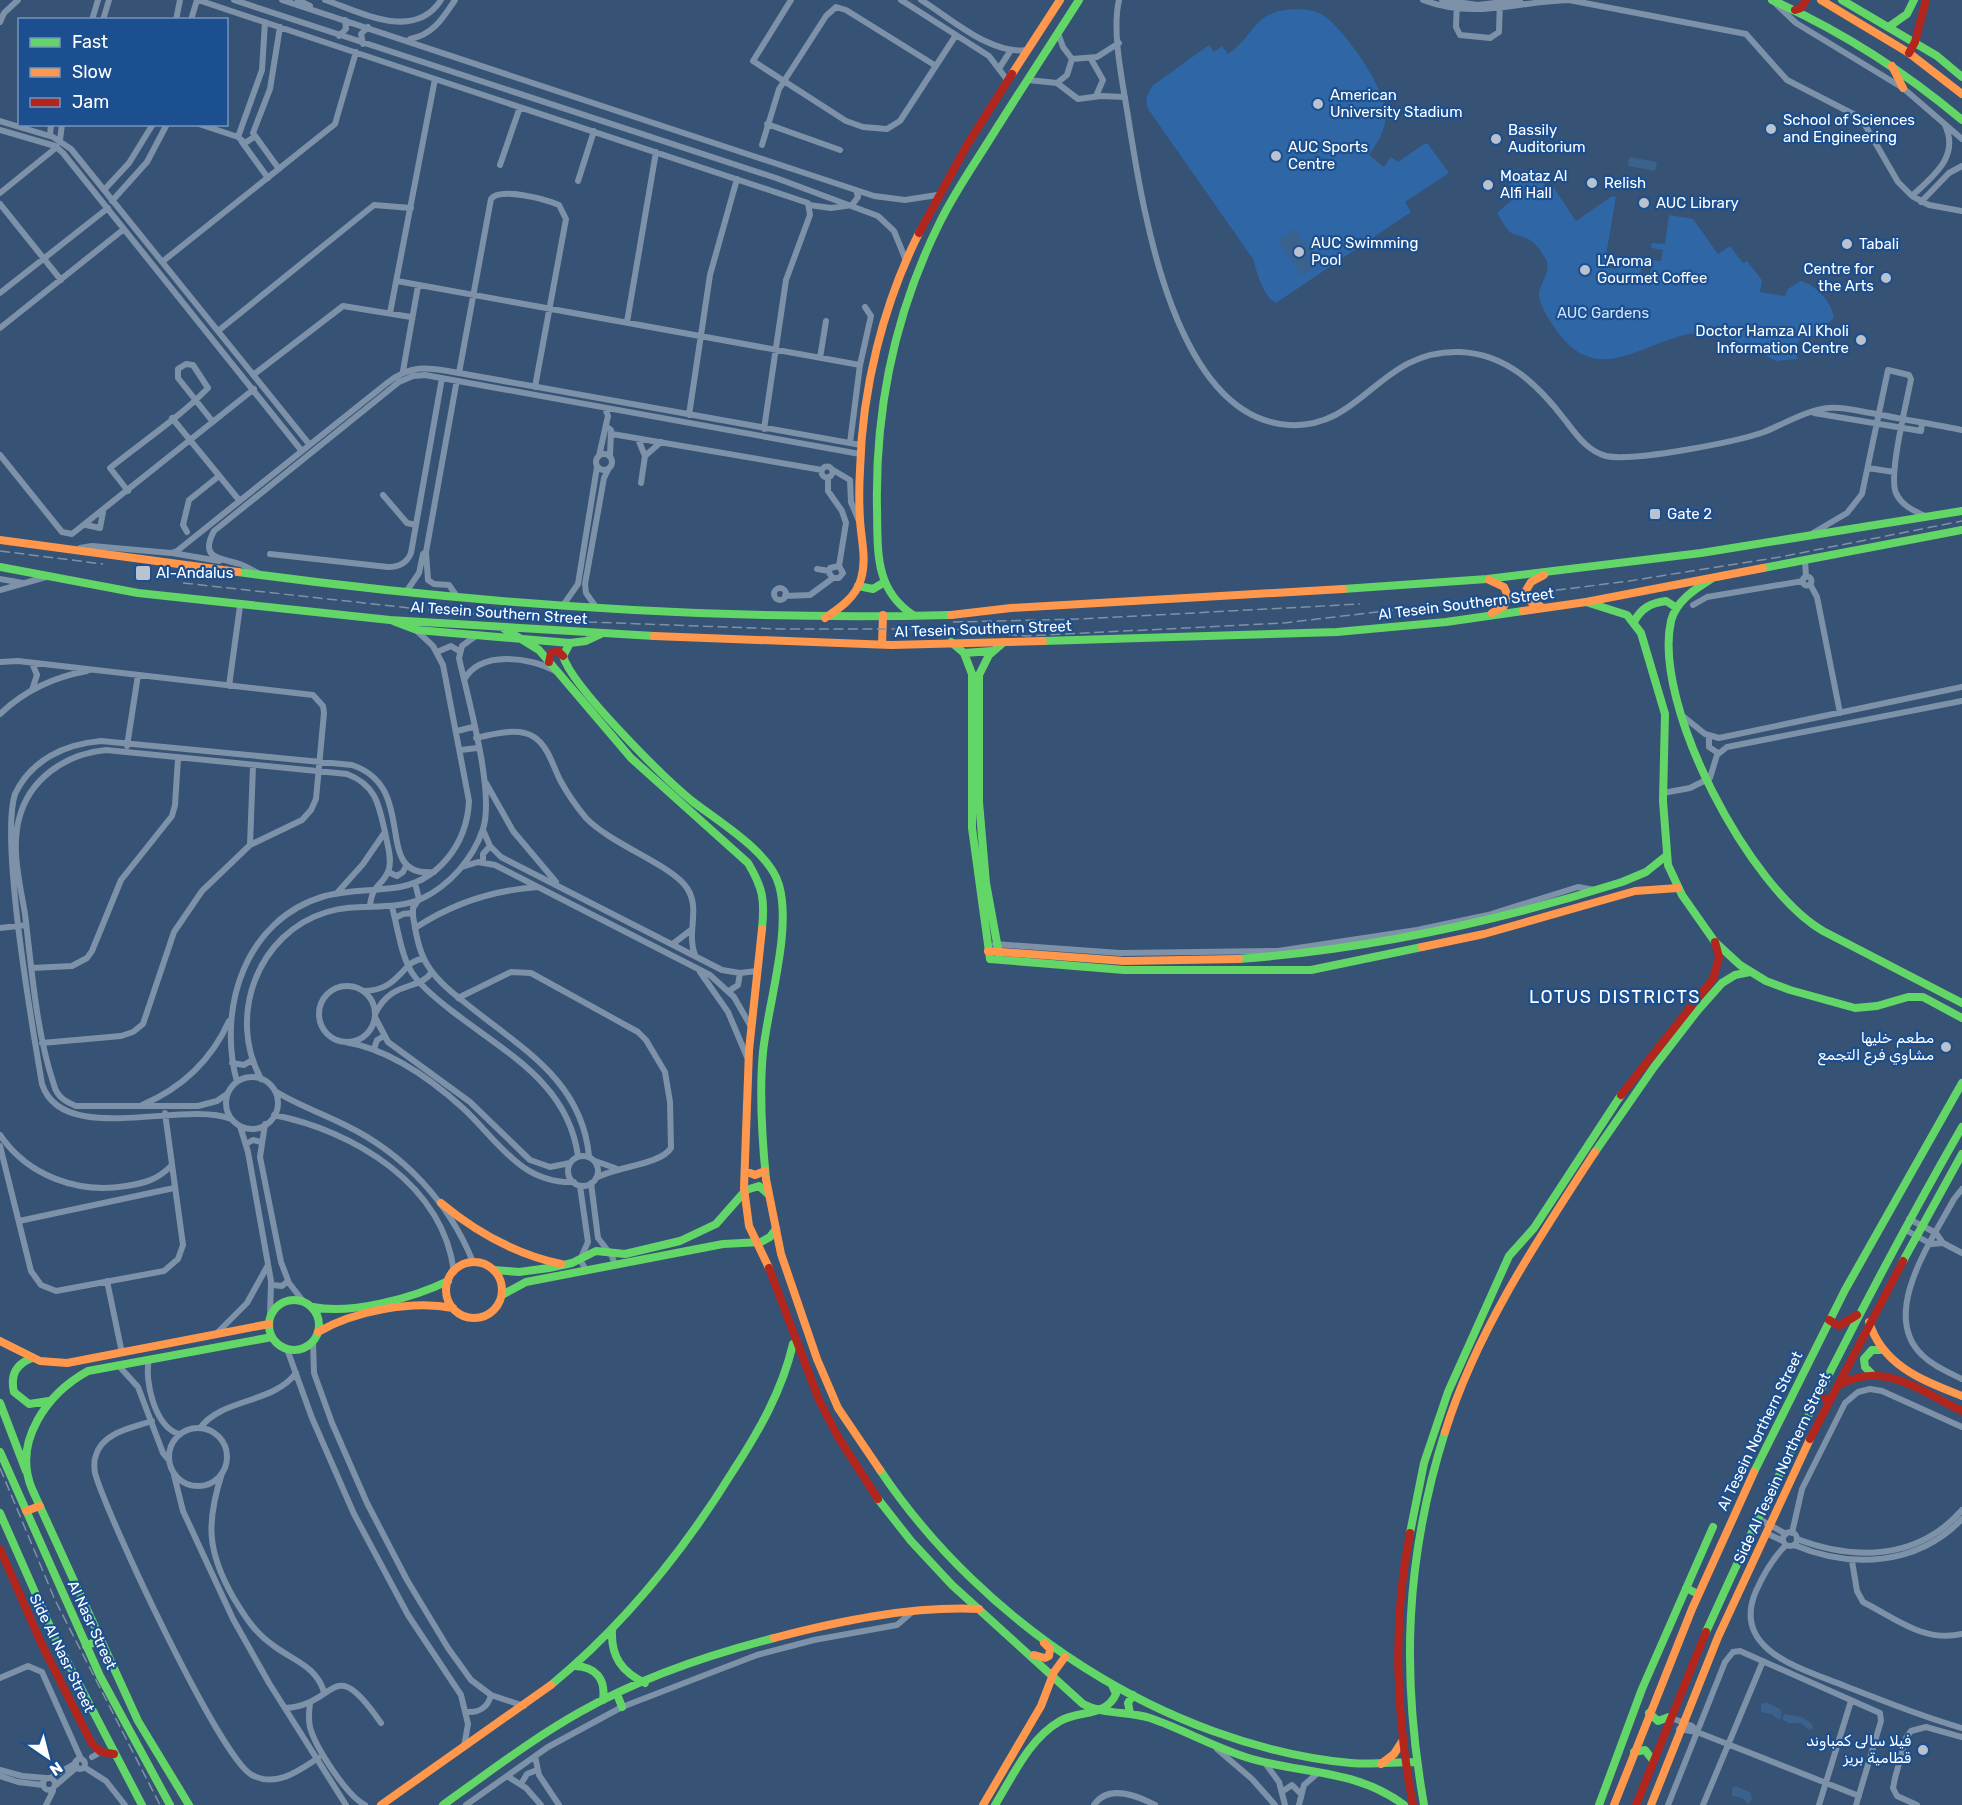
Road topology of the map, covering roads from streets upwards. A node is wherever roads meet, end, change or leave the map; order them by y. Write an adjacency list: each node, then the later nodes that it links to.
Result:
1 (18, 0): 43 (street)
2 (98, 0): 36 (street)
3 (109, 0): 37 (street)
4 (180, 0): 38 (street)
5 (197, 0): 39 (street); 44 (street)
6 (234, 0): 51 (street)
7 (282, 0): 33 (street)
8 (298, 0): 33 (street)
9 (325, 0): 10 (street)
10 (441, 0)
11 (455, 0): 52 (street)
12 (791, 0): 68 (street)
13 (901, 0): 41 (street)
14 (921, 0): 34 (street)
15 (1060, 0): 57 (street)
16 (1079, 0): 49 (street)
17 (1119, 0): 54 (street)
18 (1423, 0): 29 (street)
19 (1442, 0): 29 (street)
20 (1520, 0): 30 (street)
21 (1570, 0): 30 (street); 109 (street)
22 (1773, 0): 32 (street); 71 (street)
23 (1806, 0): 32 (street)
24 (1821, 0): 31 (street)
25 (1828, 0): 31 (street)
26 (1842, 0): 48 (street)
27 (1914, 0): 35 (street)
28 (1926, 0): 42 (street)
29 (1457, 4): 30 (street); 30 (street)
30 (1500, 4)
31 (1834, 8): 45 (street); 59 (street)
32 (1795, 10): 45 (street)
33 (315, 11): 40 (street)
34 (940, 12): 41 (street); 56 (street)
35 (1907, 14): 42 (street); 48 (street)
36 (93, 18)
37 (104, 18)
38 (176, 18)
39 (192, 18)
40 (345, 20): 47 (street); 51 (street)
41 (934, 21): 50 (street)
42 (1920, 21): 53 (street)
43 (0, 22)
44 (265, 22): 46 (street); 89 (street)
45 (1824, 25): 62 (street)
46 (280, 27): 58 (street); 87 (street)
47 (368, 27): 52 (street); 55 (street)
48 (1890, 27): 53 (street)
49 (1058, 33): 61 (street); 67 (street)
50 (956, 35): 63 (street); 64 (street)
51 (339, 36): 55 (street)
52 (408, 40): 106 (street)
53 (1915, 42): 59 (street); 65 (street)
54 (1119, 43): 60 (street); 74 (street)
55 (363, 44): 114 (street)
56 (1011, 50): 57 (street); 64 (street)
57 (1028, 50): 69 (street)
58 (356, 52): 66 (street); 99 (street)
59 (1909, 53): 72 (street)
60 (1091, 58): 61 (street); 73 (street)
61 (1072, 59): 70 (street)
62 (1891, 64): 71 (street); 77 (street)
63 (936, 66): 68 (street); 68 (street)
64 (1000, 67): 69 (street)
65 (1962, 77)
66 (435, 78): 75 (street); 116 (street)
67 (1028, 80): 70 (street); 148 (street)
68 (784, 81): 79 (street)
69 (1008, 81): 108 (street)
70 (1057, 83): 73 (street)
71 (1903, 88): 76 (street)
72 (1962, 94)
73 (1096, 96): 74 (street)
74 (1125, 97): 163 (street)
75 (520, 107): 86 (street); 97 (street)
76 (1941, 119): 90 (street); 100 (street)
77 (1962, 120)
78 (0, 122): 88 (street)
79 (767, 124): 92 (street); 93 (street)
80 (51, 126): 88 (street)
81 (62, 126): 91 (street)
82 (152, 126): 94 (street)
83 (166, 126): 96 (street)
84 (205, 126): 89 (street)
85 (0, 130): 91 (street)
86 (594, 131): 95 (street); 103 (street)
87 (254, 135): 89 (street); 89 (street); 99 (street)
88 (50, 136): 91 (street)
89 (239, 137): 101 (street)
90 (1962, 139)
91 (58, 144): 105 (street); 107 (street); 115 (street)
92 (762, 145)
93 (840, 150)
94 (138, 151): 96 (street); 105 (street)
95 (656, 152): 102 (street); 134 (street)
96 (150, 159): 110 (street)
97 (500, 165)
98 (1962, 166): 104 (street)
99 (279, 169): 101 (street)
100 (1931, 177): 104 (street); 109 (street)
101 (268, 178): 123 (street)
102 (737, 179): 113 (street); 137 (street)
103 (578, 181)
104 (1938, 184): 111 (street)
105 (104, 190): 110 (street)
106 (856, 190): 108 (street); 114 (street)
107 (0, 193)
108 (937, 195): 121 (street)
109 (1912, 196): 111 (street)
110 (112, 201): 119 (street)
111 (1921, 202): 117 (street)
112 (0, 204): 122 (street)
113 (809, 205): 114 (street); 138 (street)
114 (850, 206): 121 (street)
115 (108, 208): 118 (street); 122 (street)
116 (411, 208): 125 (street); 136 (street)
117 (1962, 211)
118 (124, 230): 120 (street); 124 (street)
119 (149, 246): 120 (street); 123 (street)
120 (142, 251): 140 (street)
121 (905, 258): 144 (street)
122 (44, 259): 124 (street); 127 (street)
123 (162, 262): 136 (street)
124 (61, 280): 135 (street)
125 (397, 281): 126 (street); 131 (street)
126 (418, 286): 128 (street); 132 (street)
127 (0, 293)
128 (473, 296): 130 (street); 130 (street); 145 (street)
129 (865, 306): 142 (street)
130 (548, 309): 134 (street); 151 (street)
131 (390, 313): 132 (street); 146 (street)
132 (411, 317): 143 (street)
133 (826, 321): 141 (street)
134 (627, 322): 137 (street)
135 (0, 328)
136 (218, 331): 139 (street)
137 (702, 336): 138 (street); 164 (street)
138 (777, 350): 141 (street); 178 (street)
139 (234, 351): 140 (street); 146 (street)
140 (228, 356): 152 (street)
141 (820, 358): 142 (street)
142 (860, 365): 187 (street)
143 (403, 371): 145 (street); 154 (street)
144 (870, 372): 148 (street); 158 (street)
145 (459, 373): 149 (street)
146 (254, 375): 175 (street)
147 (442, 378): 149 (street); 155 (street); 177 (street)
148 (886, 378): 160 (street)
149 (492, 382): 151 (street); 156 (street)
150 (456, 385): 180 (street)
151 (535, 387): 157 (street)
152 (254, 389): 171 (street); 181 (street)
153 (195, 399): 153 (street); 168 (street); 171 (street)
154 (362, 402): 155 (street); 188 (street)
155 (367, 408): 214 (street)
156 (605, 408): 166 (street); 174 (street)
157 (647, 408): 159 (street); 166 (street)
158 (864, 408): 160 (street); 190 (street)
159 (655, 409): 164 (street); 166 (street)
160 (881, 409): 238 (street)
161 (1846, 409): 162 (street); 163 (street); 167 (street)
162 (1858, 411): 165 (street); 170 (street)
163 (1810, 414): 167 (street)
164 (689, 415): 178 (street)
165 (1878, 415): 169 (street); 169 (street); 172 (street)
166 (650, 417): 189 (street)
167 (1845, 417): 170 (street)
168 (172, 418): 184 (street); 205 (street)
169 (1904, 419): 173 (street); 176 (street)
170 (1857, 420): 172 (street)
171 (213, 422): 184 (street)
172 (1877, 423): 176 (street); 198 (street)
173 (1922, 423): 176 (street); 179 (street)
174 (606, 426): 182 (street); 193 (street)
175 (296, 427): 181 (street); 188 (street)
176 (1902, 428): 201 (street)
177 (433, 429): 180 (street); 215 (street)
178 (764, 429): 185 (street)
179 (1962, 430)
180 (448, 432): 221 (street)
181 (288, 433): 191 (street)
182 (612, 435): 183 (street); 195 (street)
183 (638, 439): 186 (street); 194 (street)
184 (190, 440): 202 (street); 205 (street)
185 (832, 440): 187 (street); 189 (street)
186 (661, 442): 194 (street); 199 (street)
187 (850, 443): 190 (street)
188 (309, 444): 191 (street)
189 (831, 449): 190 (street)
190 (861, 449): 212 (street)
191 (301, 450): 207 (street)
192 (0, 455): 213 (street)
193 (599, 456): 195 (street); 196 (street)
194 (645, 456): 204 (street)
195 (610, 458): 197 (street)
196 (597, 467): 197 (street); 246 (street)
197 (609, 468): 249 (street)
198 (1868, 468): 201 (street); 218 (street)
199 (822, 470): 200 (street); 203 (street)
200 (833, 470): 203 (street); 212 (street)
201 (1894, 472): 211 (street)
202 (219, 476): 207 (street); 217 (street)
203 (828, 477): 226 (street)
204 (641, 483)
205 (128, 491): 208 (street)
206 (383, 495): 215 (street)
207 (239, 500): 210 (street)
208 (103, 511): 213 (street); 213 (street)
209 (1962, 511): 211 (street, Al Tesein Southern Street)
210 (216, 518): 214 (street); 222 (street)
211 (1928, 518): 218 (street, Al Tesein Southern Street)
212 (860, 523): 240 (street)
213 (86, 525)
214 (221, 525): 224 (street)
215 (416, 525): 223 (street)
216 (1962, 530): 225 (street, Al Tesein Southern Street)
217 (187, 532)
218 (1805, 538): 230 (street, Al Tesein Southern Street)
219 (0, 540): 220 (street, Al Tesein Southern Street)
220 (67, 551): 222 (street); 231 (street, Al Tesein Southern Street)
221 (426, 552): 242 (street); 244 (street)
222 (171, 553): 224 (street)
223 (270, 554)
224 (219, 561): 231 (street)
225 (1805, 561): 234 (street, Al Tesein Southern Street); 237 (street)
226 (839, 566): 229 (street); 233 (street)
227 (0, 567): 232 (street, Al Tesein Southern Street)
228 (817, 569): 229 (street)
229 (829, 571): 233 (street)
230 (1551, 572): 236 (street, Al Tesein Southern Street); 250 (street)
231 (261, 575): 242 (street, Al Tesein Southern Street)
232 (49, 576): 239 (street); 248 (street, Al Tesein Southern Street)
233 (833, 578): 243 (street)
234 (1713, 578): 245 (street, Al Tesein Southern Street); 251 (street)
235 (0, 579): 239 (street)
236 (1487, 579): 253 (street, Al Tesein Southern Street); 255 (street)
237 (1804, 579): 247 (street); 283 (street)
238 (883, 583): 240 (street); 253 (street)
239 (26, 584): 241 (street)
240 (858, 586): 254 (street)
241 (0, 590)
242 (406, 592): 244 (street, Al Tesein Southern Street)
243 (785, 596)
244 (457, 597): 246 (street, Al Tesein Southern Street)
245 (1586, 602): 250 (street, Al Tesein Southern Street); 257 (street)
246 (564, 605): 249 (street, Al Tesein Southern Street)
247 (1693, 605)
248 (240, 606): 256 (street, Al Tesein Southern Street); 279 (street)
249 (597, 607): 254 (street, Al Tesein Southern Street)
250 (1546, 607): 255 (street, Al Tesein Southern Street)
251 (1677, 608): 257 (street); 284 (street)
252 (883, 615): 253 (street, Al Tesein Southern Street); 254 (street, Al Tesein Southern Street); 266 (street)
253 (914, 615)
254 (825, 618)
255 (1479, 618): 264 (street, Al Tesein Southern Street)
256 (390, 620): 258 (street, Al Tesein Southern Street); 259 (street)
257 (1634, 622): 305 (street)
258 (497, 626): 260 (street); 261 (street, Al Tesein Southern Street); 262 (street)
259 (417, 630): 260 (street); 269 (street)
260 (478, 634): 262 (street); 267 (street)
261 (601, 634): 265 (street); 266 (street, Al Tesein Southern Street)
262 (518, 637): 265 (street); 273 (street)
263 (951, 642): 264 (street, Al Tesein Southern Street); 266 (street, Al Tesein Southern Street); 270 (street)
264 (1004, 642): 268 (street)
265 (570, 643): 271 (street)
266 (882, 645)
267 (459, 651): 269 (street); 278 (street)
268 (992, 651): 270 (street); 340 (street)
269 (437, 652): 289 (street)
270 (964, 653): 339 (street)
271 (563, 656): 273 (street); 307 (street)
272 (0, 662): 274 (street)
273 (549, 662): 276 (street)
274 (32, 663): 275 (street); 281 (street)
275 (93, 670): 277 (street); 281 (street)
276 (558, 673): 278 (street); 309 (street)
277 (138, 675): 279 (street); 292 (street)
278 (464, 681): 287 (street)
279 (229, 686): 300 (street)
280 (1962, 687): 283 (street)
281 (32, 691): 285 (street)
282 (1962, 701): 288 (street)
283 (1840, 712): 286 (street)
284 (1680, 713): 290 (street); 304 (street)
285 (0, 714)
286 (1820, 717): 288 (street); 290 (street)
287 (473, 727): 289 (street); 291 (street)
288 (1822, 728): 296 (street)
289 (457, 731): 294 (street)
290 (1709, 736): 296 (street)
291 (476, 738): 293 (street); 335 (street)
292 (127, 742): 295 (street); 297 (street); 332 (street)
293 (477, 748): 294 (street); 303 (street)
294 (461, 750): 317 (street)
295 (126, 752): 299 (street); 331 (street)
296 (1718, 753): 304 (street)
297 (249, 757): 298 (street); 301 (street)
298 (258, 758): 300 (street); 301 (street)
299 (178, 759): 301 (street); 345 (street)
300 (319, 763): 302 (street); 314 (street)
301 (253, 766): 302 (street); 310 (street)
302 (318, 772): 308 (street); 310 (street)
303 (483, 777): 306 (street); 320 (street)
304 (1709, 779): 305 (street); 355 (street)
305 (1663, 793): 312 (street)
306 (483, 829): 311 (street); 315 (street)
307 (729, 830): 309 (street); 392 (street)
308 (385, 832): 316 (street); 324 (street)
309 (722, 840): 347 (street)
310 (250, 845): 362 (street)
311 (490, 846): 313 (street); 320 (street)
312 (1666, 856): 321 (street); 323 (street)
313 (483, 862): 315 (street); 319 (street)
314 (406, 866): 316 (street); 317 (street)
315 (462, 867): 325 (street)
316 (388, 872): 322 (street)
317 (434, 872): 318 (street)
318 (415, 883): 322 (street); 325 (street)
319 (538, 887): 334 (street); 336 (street)
320 (561, 887): 330 (street)
321 (1677, 888): 337 (street); 344 (street)
322 (372, 890): 324 (street); 326 (street)
323 (1596, 890): 340 (street); 344 (street)
324 (337, 893): 357 (street)
325 (419, 899): 327 (street); 328 (street)
326 (370, 905): 327 (street); 365 (street)
327 (392, 907): 329 (street)
328 (412, 913): 329 (street); 334 (street)
329 (395, 918): 343 (street)
330 (636, 924): 336 (street); 338 (street)
331 (26, 925): 332 (street); 345 (street)
332 (16, 926): 333 (street); 363 (street)
333 (0, 928)
334 (415, 928): 342 (street)
335 (691, 930): 338 (street); 341 (street)
336 (631, 934): 346 (street)
337 (1715, 942): 349 (street); 409 (street)
338 (674, 943): 341 (street)
339 (988, 947): 340 (street); 340 (street)
340 (998, 952): 344 (street)
341 (695, 955): 350 (street)
342 (424, 959): 343 (street); 348 (street)
343 (408, 965): 351 (street); 352 (street)
344 (1124, 966)
345 (32, 968): 362 (street)
346 (698, 969): 353 (street); 366 (street)
347 (757, 971): 350 (street); 359 (street)
348 (432, 972): 351 (street); 354 (street)
349 (1750, 972): 358 (street); 413 (street)
350 (740, 974): 353 (street)
351 (419, 982): 356 (street); 386 (street)
352 (363, 991): 356 (street); 361 (street)
353 (729, 991): 359 (street)
354 (458, 998): 387 (street); 390 (street)
355 (1962, 1003)
356 (375, 1016): 360 (street); 361 (street)
357 (231, 1018): 367 (street); 373 (street)
358 (1962, 1018)
359 (750, 1027): 366 (street)
360 (384, 1036): 364 (street); 388 (street)
361 (345, 1042): 364 (street)
362 (44, 1043): 363 (street); 373 (street)
363 (36, 1044): 376 (street)
364 (374, 1049): 395 (street)
365 (252, 1060): 367 (street); 368 (street)
366 (748, 1060): 391 (street)
367 (232, 1063): 369 (street)
368 (261, 1079): 369 (street); 371 (street)
369 (237, 1082): 372 (street)
370 (1962, 1083): 437 (street, Al Tesein Northern Street)
371 (275, 1091): 375 (street); 401 (street)
372 (227, 1094): 374 (street); 377 (street)
373 (140, 1106): 374 (street)
374 (165, 1106): 376 (street)
375 (274, 1115): 378 (street); 425 (street)
376 (166, 1116): 377 (street); 389 (street)
377 (231, 1119): 379 (street)
378 (266, 1124): 379 (street); 382 (street)
379 (240, 1126): 383 (street)
380 (1962, 1127): 402 (street)
381 (0, 1135): 394 (street)
382 (261, 1142): 383 (street); 428 (street)
383 (246, 1144): 420 (street)
384 (0, 1146): 403 (street)
385 (1962, 1154): 404 (street, Side Al Tesein Northern Street)
386 (578, 1156): 387 (street); 388 (street)
387 (592, 1159): 390 (street); 393 (street)
388 (570, 1163): 395 (street)
389 (171, 1166): 394 (street); 396 (street)
390 (616, 1168): 393 (street)
391 (744, 1171): 392 (street); 398 (street)
392 (765, 1171): 400 (street)
393 (594, 1181): 395 (street); 414 (street)
394 (144, 1183): 399 (street)
395 (577, 1184): 418 (street)
396 (174, 1188): 399 (street); 427 (street)
397 (1962, 1189): 407 (street)
398 (744, 1193): 400 (street); 410 (street); 414 (street)
399 (147, 1194): 403 (street)
400 (768, 1195): 405 (street)
401 (441, 1203): 419 (street); 421 (street)
402 (1909, 1219): 404 (street); 406 (street)
403 (19, 1221): 427 (street)
404 (1922, 1225): 407 (street); 408 (street, Side Al Tesein Northern Street)
405 (776, 1229): 410 (street); 416 (street)
406 (1904, 1229): 408 (street); 435 (street)
407 (1936, 1233): 411 (street); 412 (street)
408 (1916, 1236): 412 (street); 438 (street, Side Al Tesein Northern Street)
409 (1526, 1238): 413 (street); 426 (street)
410 (756, 1243): 417 (street); 422 (street)
411 (1944, 1243): 412 (street); 415 (street)
412 (1931, 1244): 453 (street)
413 (1534, 1251): 430 (street)
414 (609, 1252): 418 (street); 422 (street)
415 (1962, 1253)
416 (781, 1254): 417 (street); 490 (street)
417 (765, 1258): 443 (street)
418 (580, 1260): 421 (street); 424 (street)
419 (473, 1262): 423 (street); 425 (street)
420 (268, 1264): 431 (street); 439 (street)
421 (567, 1265): 423 (street)
422 (615, 1265): 424 (street)
423 (494, 1270): 432 (street)
424 (587, 1271): 432 (street)
425 (454, 1272): 429 (street)
426 (1502, 1274): 430 (street); 521 (street)
427 (107, 1281): 446 (street)
428 (288, 1281): 431 (street); 433 (street)
429 (448, 1281): 433 (street); 434 (street)
430 (1515, 1282): 536 (street)
431 (272, 1285): 436 (street)
432 (502, 1295): 434 (street)
433 (307, 1304): 436 (street); 440 (street)
434 (453, 1309): 440 (street)
435 (1859, 1313): 437 (street); 455 (street)
436 (270, 1320): 439 (street); 441 (street)
437 (1829, 1320): 485 (street, Al Tesein Northern Street)
438 (1869, 1322): 445 (street); 454 (street, Side Al Tesein Northern Street)
439 (215, 1334): 446 (street)
440 (316, 1336): 444 (street); 503 (street)
441 (272, 1337): 444 (street); 448 (street)
442 (0, 1341): 447 (street)
443 (793, 1344): 486 (street); 488 (street)
444 (287, 1349): 451 (street)
445 (1880, 1350): 450 (street); 456 (street)
446 (122, 1353): 447 (street)
447 (32, 1358): 458 (street)
448 (149, 1359): 449 (street); 452 (street)
449 (118, 1365): 452 (street); 458 (street)
450 (1870, 1372): 454 (street); 460 (street)
451 (296, 1373): 463 (street); 512 (street)
452 (139, 1375): 461 (street); 464 (street)
453 (1962, 1378)
454 (1834, 1388): 457 (street, Side Al Tesein Northern Street)
455 (1817, 1395): 457 (street); 474 (street)
456 (1962, 1396)
457 (1828, 1400): 477 (street, Side Al Tesein Northern Street)
458 (49, 1401): 468 (street)
459 (0, 1403): 468 (street)
460 (1962, 1411)
461 (152, 1421): 466 (street); 531 (street)
462 (1962, 1426): 478 (street)
463 (200, 1428): 464 (street); 467 (street)
464 (179, 1434): 466 (street)
465 (0, 1452): 472 (street, Al Nasr Street)
466 (168, 1459): 469 (street)
467 (222, 1473): 469 (street); 501 (street)
468 (27, 1474): 470 (street)
469 (174, 1475): 510 (street)
470 (40, 1506): 472 (street); 491 (street)
471 (1962, 1509): 480 (street)
472 (26, 1511): 492 (street, Al Nasr Street)
473 (0, 1513): 479 (street)
474 (1757, 1518): 477 (street); 515 (street)
475 (1962, 1519): 483 (street)
476 (1713, 1527): 484 (street)
477 (1768, 1529): 478 (street); 481 (street); 517 (street, Side Al Tesein Northern Street)
478 (1789, 1533): 480 (street); 481 (street)
479 (4, 1535): 529 (street)
480 (1795, 1542): 481 (street); 483 (street)
481 (1784, 1543): 518 (street)
482 (0, 1549): 527 (street, Side Al Nasr Street)
483 (1852, 1561): 489 (street)
484 (1686, 1588): 485 (street); 574 (street)
485 (1698, 1594): 514 (street, Al Tesein Northern Street)
486 (979, 1610): 487 (street); 493 (street)
487 (911, 1613): 499 (street); 509 (street)
488 (612, 1631): 496 (street); 499 (street)
489 (1962, 1635)
490 (1039, 1636): 493 (street); 494 (street)
491 (99, 1640): 492 (street); 556 (street)
492 (86, 1646): 555 (street, Al Nasr Street)
493 (1030, 1654): 497 (street)
494 (1065, 1657): 497 (street); 500 (street)
495 (1762, 1661): 506 (street); 519 (street); 524 (street)
496 (575, 1666): 505 (street); 508 (street)
497 (1052, 1677): 511 (street); 523 (street)
498 (0, 1678): 533 (street)
499 (645, 1683): 502 (street)
500 (1112, 1686): 504 (street); 511 (street)
501 (324, 1692): 507 (street); 516 (street)
502 (617, 1694): 505 (street); 509 (street)
503 (490, 1695): 508 (street); 512 (street)
504 (1133, 1695): 513 (street); 535 (street)
505 (603, 1700): 560 (street)
506 (1851, 1701): 546 (street); 551 (street)
507 (310, 1703): 510 (street); 558 (street)
508 (524, 1706): 525 (street)
509 (622, 1707): 530 (street)
510 (285, 1708): 531 (street)
511 (1098, 1711): 513 (street); 526 (street)
512 (467, 1712): 525 (street)
513 (1130, 1713): 522 (street)
514 (1649, 1713): 515 (street); 528 (street, Al Tesein Northern Street)
515 (1669, 1717): 517 (street); 532 (street)
516 (381, 1723)
517 (1681, 1726): 519 (street); 577 (street, Side Al Tesein Northern Street)
518 (1962, 1728)
519 (1697, 1732): 524 (street); 578 (street)
520 (1962, 1737): 582 (street)
521 (1403, 1740): 536 (street); 537 (street)
522 (1206, 1742): 534 (street); 568 (street)
523 (1020, 1744): 526 (street); 564 (street)
524 (1727, 1744): 546 (street); 579 (street)
525 (464, 1747): 559 (street)
526 (1029, 1750): 565 (street)
527 (101, 1752): 529 (street); 533 (street)
528 (1634, 1752): 532 (street); 575 (street, Al Tesein Northern Street)
529 (114, 1754): 554 (street)
530 (534, 1756): 539 (street); 542 (street)
531 (318, 1758): 557 (street)
532 (1652, 1759): 576 (street)
533 (80, 1763): 544 (street); 548 (street); 553 (street)
534 (1265, 1763): 540 (street); 549 (street)
535 (1352, 1763): 537 (street); 543 (street)
536 (1410, 1763): 537 (street); 572 (street); 573 (street)
537 (1381, 1764)
538 (0, 1770): 544 (street)
539 (537, 1770): 545 (street); 563 (street)
540 (1320, 1772): 543 (street); 550 (street)
541 (0, 1776): 547 (street)
542 (507, 1776): 545 (street); 561 (street)
543 (1344, 1776): 571 (street)
544 (48, 1778): 547 (street); 548 (street)
545 (521, 1784): 562 (street)
546 (1825, 1784): 551 (street); 580 (street)
547 (43, 1785): 548 (street)
548 (54, 1788): 552 (street)
549 (1283, 1791): 550 (street); 569 (street)
550 (1300, 1794): 570 (street)
551 (1858, 1796): 581 (street)
552 (46, 1805)
553 (125, 1805)
554 (142, 1805)
555 (170, 1805)
556 (189, 1805)
557 (346, 1805)
558 (365, 1805)
559 (381, 1805)
560 (443, 1805)
561 (466, 1805)
562 (541, 1805)
563 (559, 1805)
564 (983, 1805)
565 (995, 1805)
566 (1094, 1805): 567 (street)
567 (1155, 1805)
568 (1275, 1805)
569 (1285, 1805)
570 (1299, 1805)
571 (1404, 1805)
572 (1413, 1805)
573 (1424, 1805)
574 (1599, 1805)
575 (1614, 1805)
576 (1636, 1805)
577 (1651, 1805)
578 (1668, 1805)
579 (1703, 1805)
580 (1819, 1805)
581 (1856, 1805)
582 (1917, 1805)

